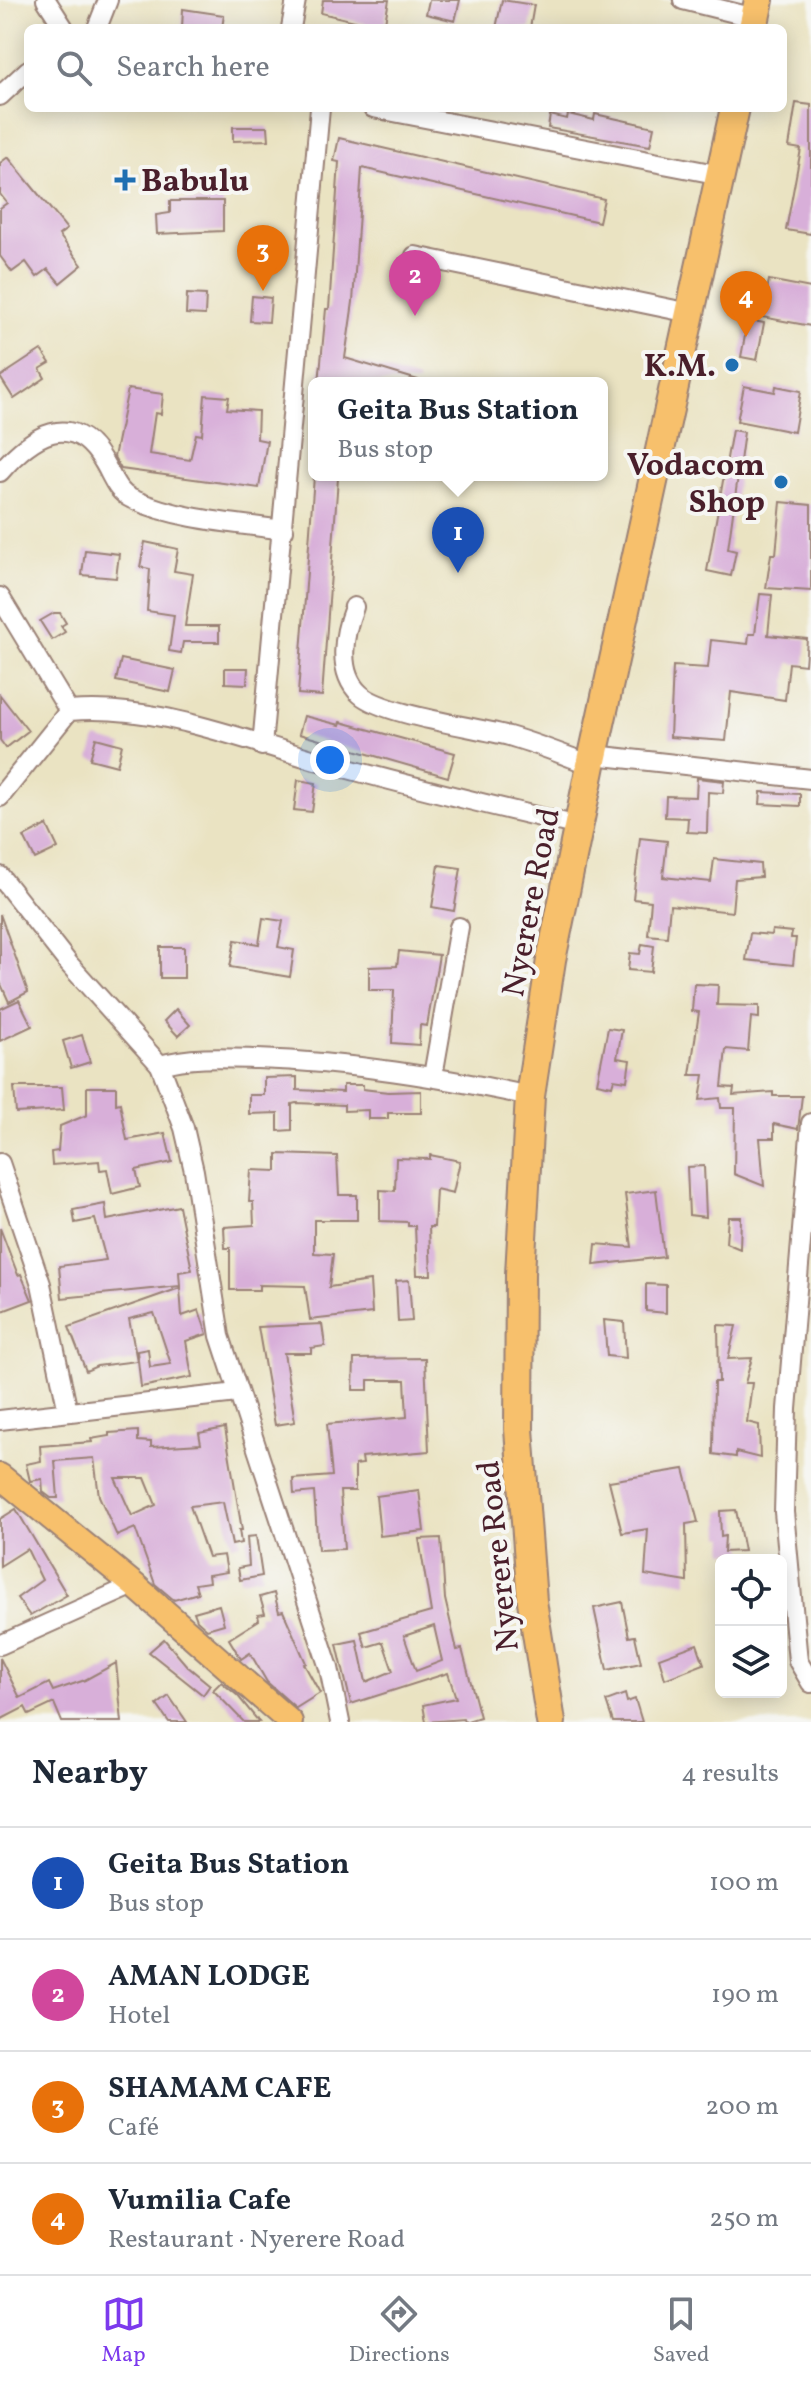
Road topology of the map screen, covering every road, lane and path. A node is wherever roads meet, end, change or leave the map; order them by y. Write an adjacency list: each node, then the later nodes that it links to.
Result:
1 (46, 0): 6 (street)
2 (108, 0): 7 (street)
3 (296, 0): 8 (street)
4 (683, 0): 5 (street)
5 (755, 15)
6 (61, 24)
7 (99, 24)
8 (292, 24)
9 (24, 74): 10 (street)
10 (0, 96)
11 (320, 112): 18 (street)
12 (394, 112): 14 (street)
13 (734, 112): 14 (highway, Nyerere Road)
14 (721, 175): 16 (highway, Nyerere Road)
15 (415, 256): 16 (street)
16 (690, 313): 23 (highway, Nyerere Road)
17 (0, 472): 18 (street)
18 (284, 530): 22 (street)
19 (0, 597): 21 (street)
20 (354, 607): 23 (street)
21 (69, 711): 22 (street); 25 (street)
22 (262, 746): 26 (street)
23 (593, 760): 24 (street); 26 (highway, Nyerere Road)
24 (811, 779)
25 (0, 797)
26 (579, 826): 31 (highway, Nyerere Road)
27 (0, 876): 29 (street)
28 (459, 927): 30 (street)
29 (160, 1065): 30 (street); 34 (street)
30 (433, 1076): 31 (street)
31 (530, 1096): 43 (highway, Nyerere Road)
32 (811, 1123): 40 (street)
33 (0, 1163): 35 (street)
34 (237, 1393): 35 (street); 42 (street)
35 (68, 1412): 36 (street)
36 (0, 1420)
37 (0, 1476): 38 (main road)
38 (134, 1585): 39 (street); 41 (main road)
39 (0, 1645)
40 (811, 1683)
41 (290, 1722)
42 (340, 1722)
43 (551, 1722)

